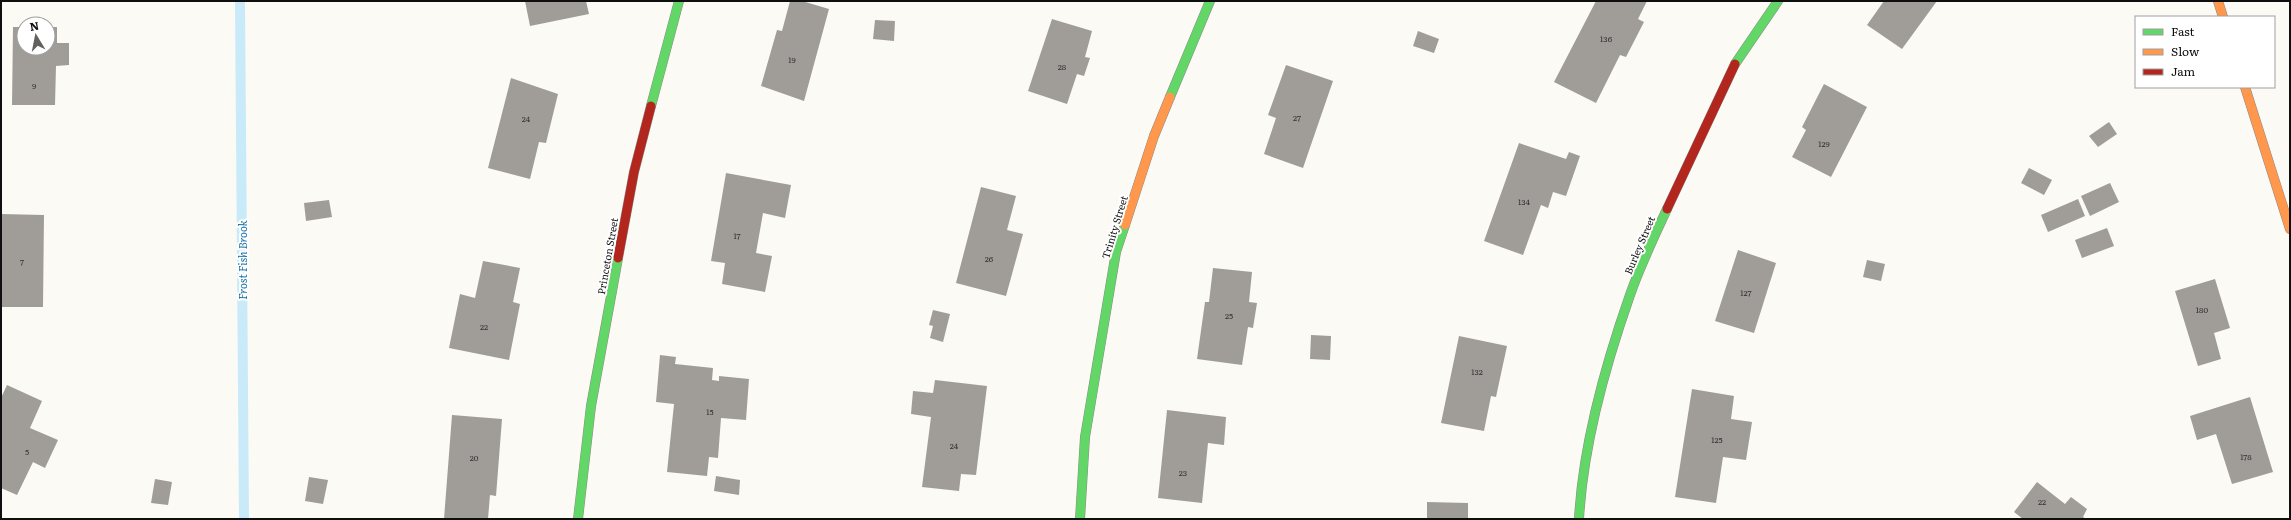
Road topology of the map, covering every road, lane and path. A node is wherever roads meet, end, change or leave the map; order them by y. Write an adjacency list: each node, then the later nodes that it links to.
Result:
1 (679, 1): 8 (street, Princeton Street)
2 (1210, 1): 9 (street, Trinity Street)
3 (1778, 1): 10 (street, Burley Street)
4 (2218, 1): 5 (street)
5 (2223, 16)
6 (2245, 88): 7 (street)
7 (2290, 229)
8 (578, 519)
9 (1080, 519)
10 (1579, 519)

